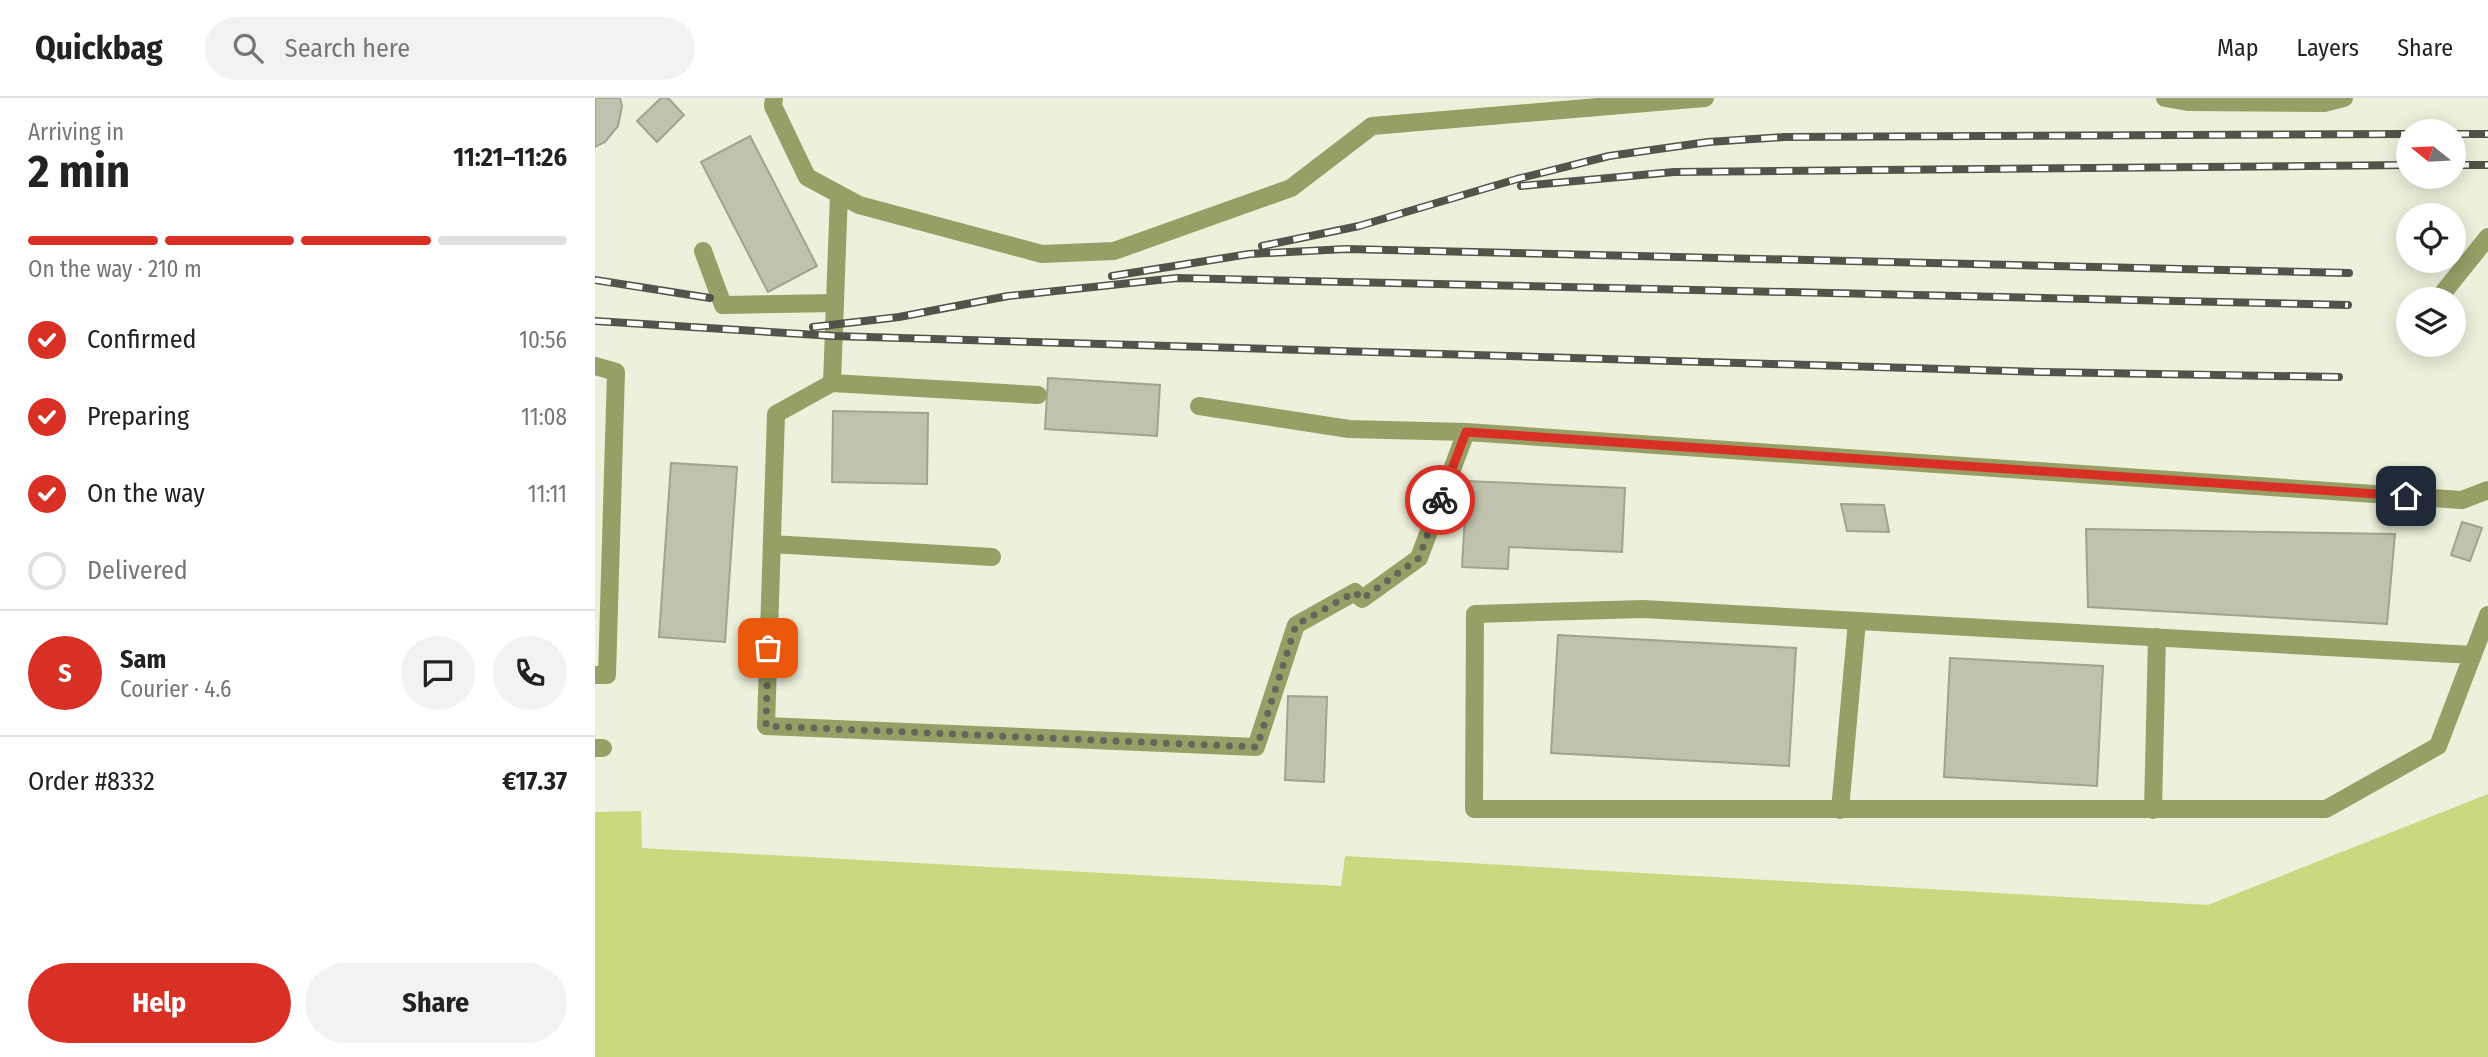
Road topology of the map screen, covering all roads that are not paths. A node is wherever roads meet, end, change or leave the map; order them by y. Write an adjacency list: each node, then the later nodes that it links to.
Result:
1 (774, 98): 5 (lane)
2 (1705, 98): 5 (lane)
3 (2165, 98): 4 (lane)
4 (2344, 98)
5 (839, 194): 9 (lane)
6 (2488, 237): 8 (lane)
7 (703, 251): 9 (lane)
8 (2448, 287)
9 (835, 303): 11 (lane)
10 (595, 366): 22 (lane)
11 (832, 383): 12 (lane); 16 (lane)
12 (1038, 396)
13 (1199, 406): 14 (lane)
14 (1466, 432): 15 (lane); 16 (lane)
15 (2488, 490)
16 (772, 544): 17 (lane)
17 (992, 556)
18 (2488, 615): 21 (lane)
19 (1857, 621): 20 (lane); 23 (lane); 23 (lane)
20 (2157, 637): 21 (lane); 24 (lane)
21 (2473, 654): 24 (lane)
22 (595, 675)
23 (1840, 810): 24 (lane)
24 (2153, 810)

